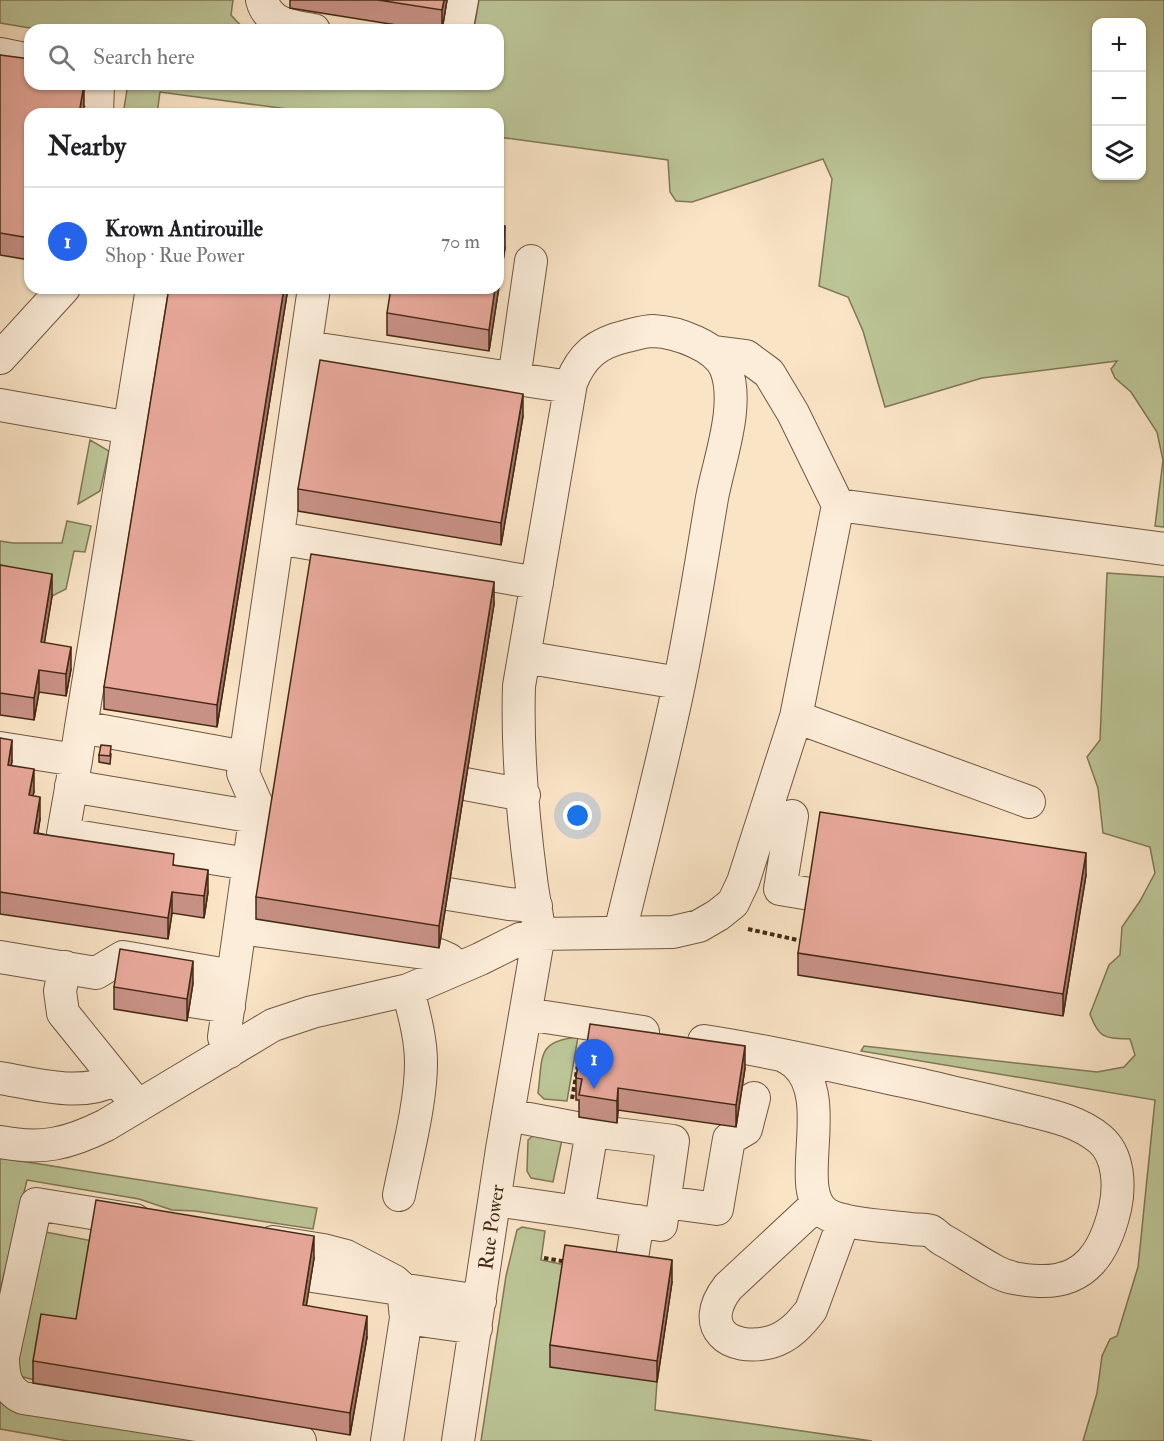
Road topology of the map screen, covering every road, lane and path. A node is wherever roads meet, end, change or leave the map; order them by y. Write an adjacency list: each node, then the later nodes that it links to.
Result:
1 (262, 0): 3 (street)
2 (462, 0): 4 (street)
3 (287, 24)
4 (457, 24)
5 (0, 54): 6 (street)
6 (24, 59)
7 (98, 90): 8 (street)
8 (97, 108)
9 (531, 261): 16 (street)
10 (59, 294): 15 (street)
11 (151, 294): 19 (street)
12 (313, 294): 13 (street)
13 (306, 347): 16 (street); 21 (street)
14 (715, 352): 17 (street, Rue Power); 20 (street, Rue Power); 25 (street)
15 (0, 358)
16 (514, 379): 17 (street)
17 (570, 387): 23 (street, Rue Power)
18 (0, 405): 19 (street)
19 (130, 428): 27 (street)
20 (838, 505): 22 (street); 26 (street)
21 (278, 538): 23 (street); 29 (street)
22 (1164, 549)
23 (537, 583): 24 (street, Rue Power)
24 (524, 657): 25 (street); 32 (street, Rue Power)
25 (679, 683): 44 (street)
26 (796, 717): 33 (street); 37 (street)
27 (81, 727): 29 (street); 30 (street)
28 (0, 748): 30 (street)
29 (245, 757): 35 (street)
30 (74, 773): 35 (street); 36 (street)
31 (465, 784): 32 (street)
32 (524, 795): 41 (street, Rue Power)
33 (1029, 802)
34 (792, 816): 38 (street)
35 (255, 817): 36 (street)
36 (248, 864): 43 (street)
37 (743, 882): 38 (street); 42 (street)
38 (780, 889): 40 (street)
39 (448, 894): 41 (street)
40 (810, 894)
41 (538, 920): 44 (street); 48 (street); 53 (street, Rue Power)
42 (709, 920): 44 (street); 45 (path)
43 (240, 928): 48 (street); 49 (street)
44 (620, 933)
45 (803, 941)
46 (0, 957): 47 (street)
47 (65, 967): 49 (street); 58 (street)
48 (458, 968): 50 (street)
49 (233, 976): 52 (street)
50 (408, 990): 54 (street); 64 (street)
51 (190, 1001): 52 (street)
52 (229, 1007): 54 (street)
53 (526, 1014): 55 (street); 61 (street, Rue Power)
54 (229, 1052): 60 (street)
55 (782, 1055): 67 (street); 70 (street)
56 (579, 1057): 62 (path)
57 (0, 1078): 58 (street)
58 (116, 1079): 60 (street)
59 (754, 1098): 66 (street)
60 (138, 1106): 63 (street)
61 (508, 1116): 62 (street); 65 (street, Rue Power)
62 (586, 1119): 66 (street); 68 (street)
63 (0, 1142)
64 (399, 1195)
65 (495, 1200): 68 (street); 78 (street, Rue Power)
66 (665, 1202): 69 (street)
67 (817, 1204): 70 (street); 70 (street)
68 (578, 1212): 69 (street)
69 (638, 1221): 76 (street)
70 (844, 1221)
71 (165, 1225): 79 (street)
72 (244, 1237): 77 (street)
73 (544, 1258): 74 (path)
74 (578, 1264)
75 (312, 1276): 77 (street)
76 (629, 1276)
77 (404, 1304): 78 (street); 80 (street)
78 (478, 1315): 81 (street, Rue Power)
79 (300, 1441)
80 (387, 1441)
81 (458, 1441)

